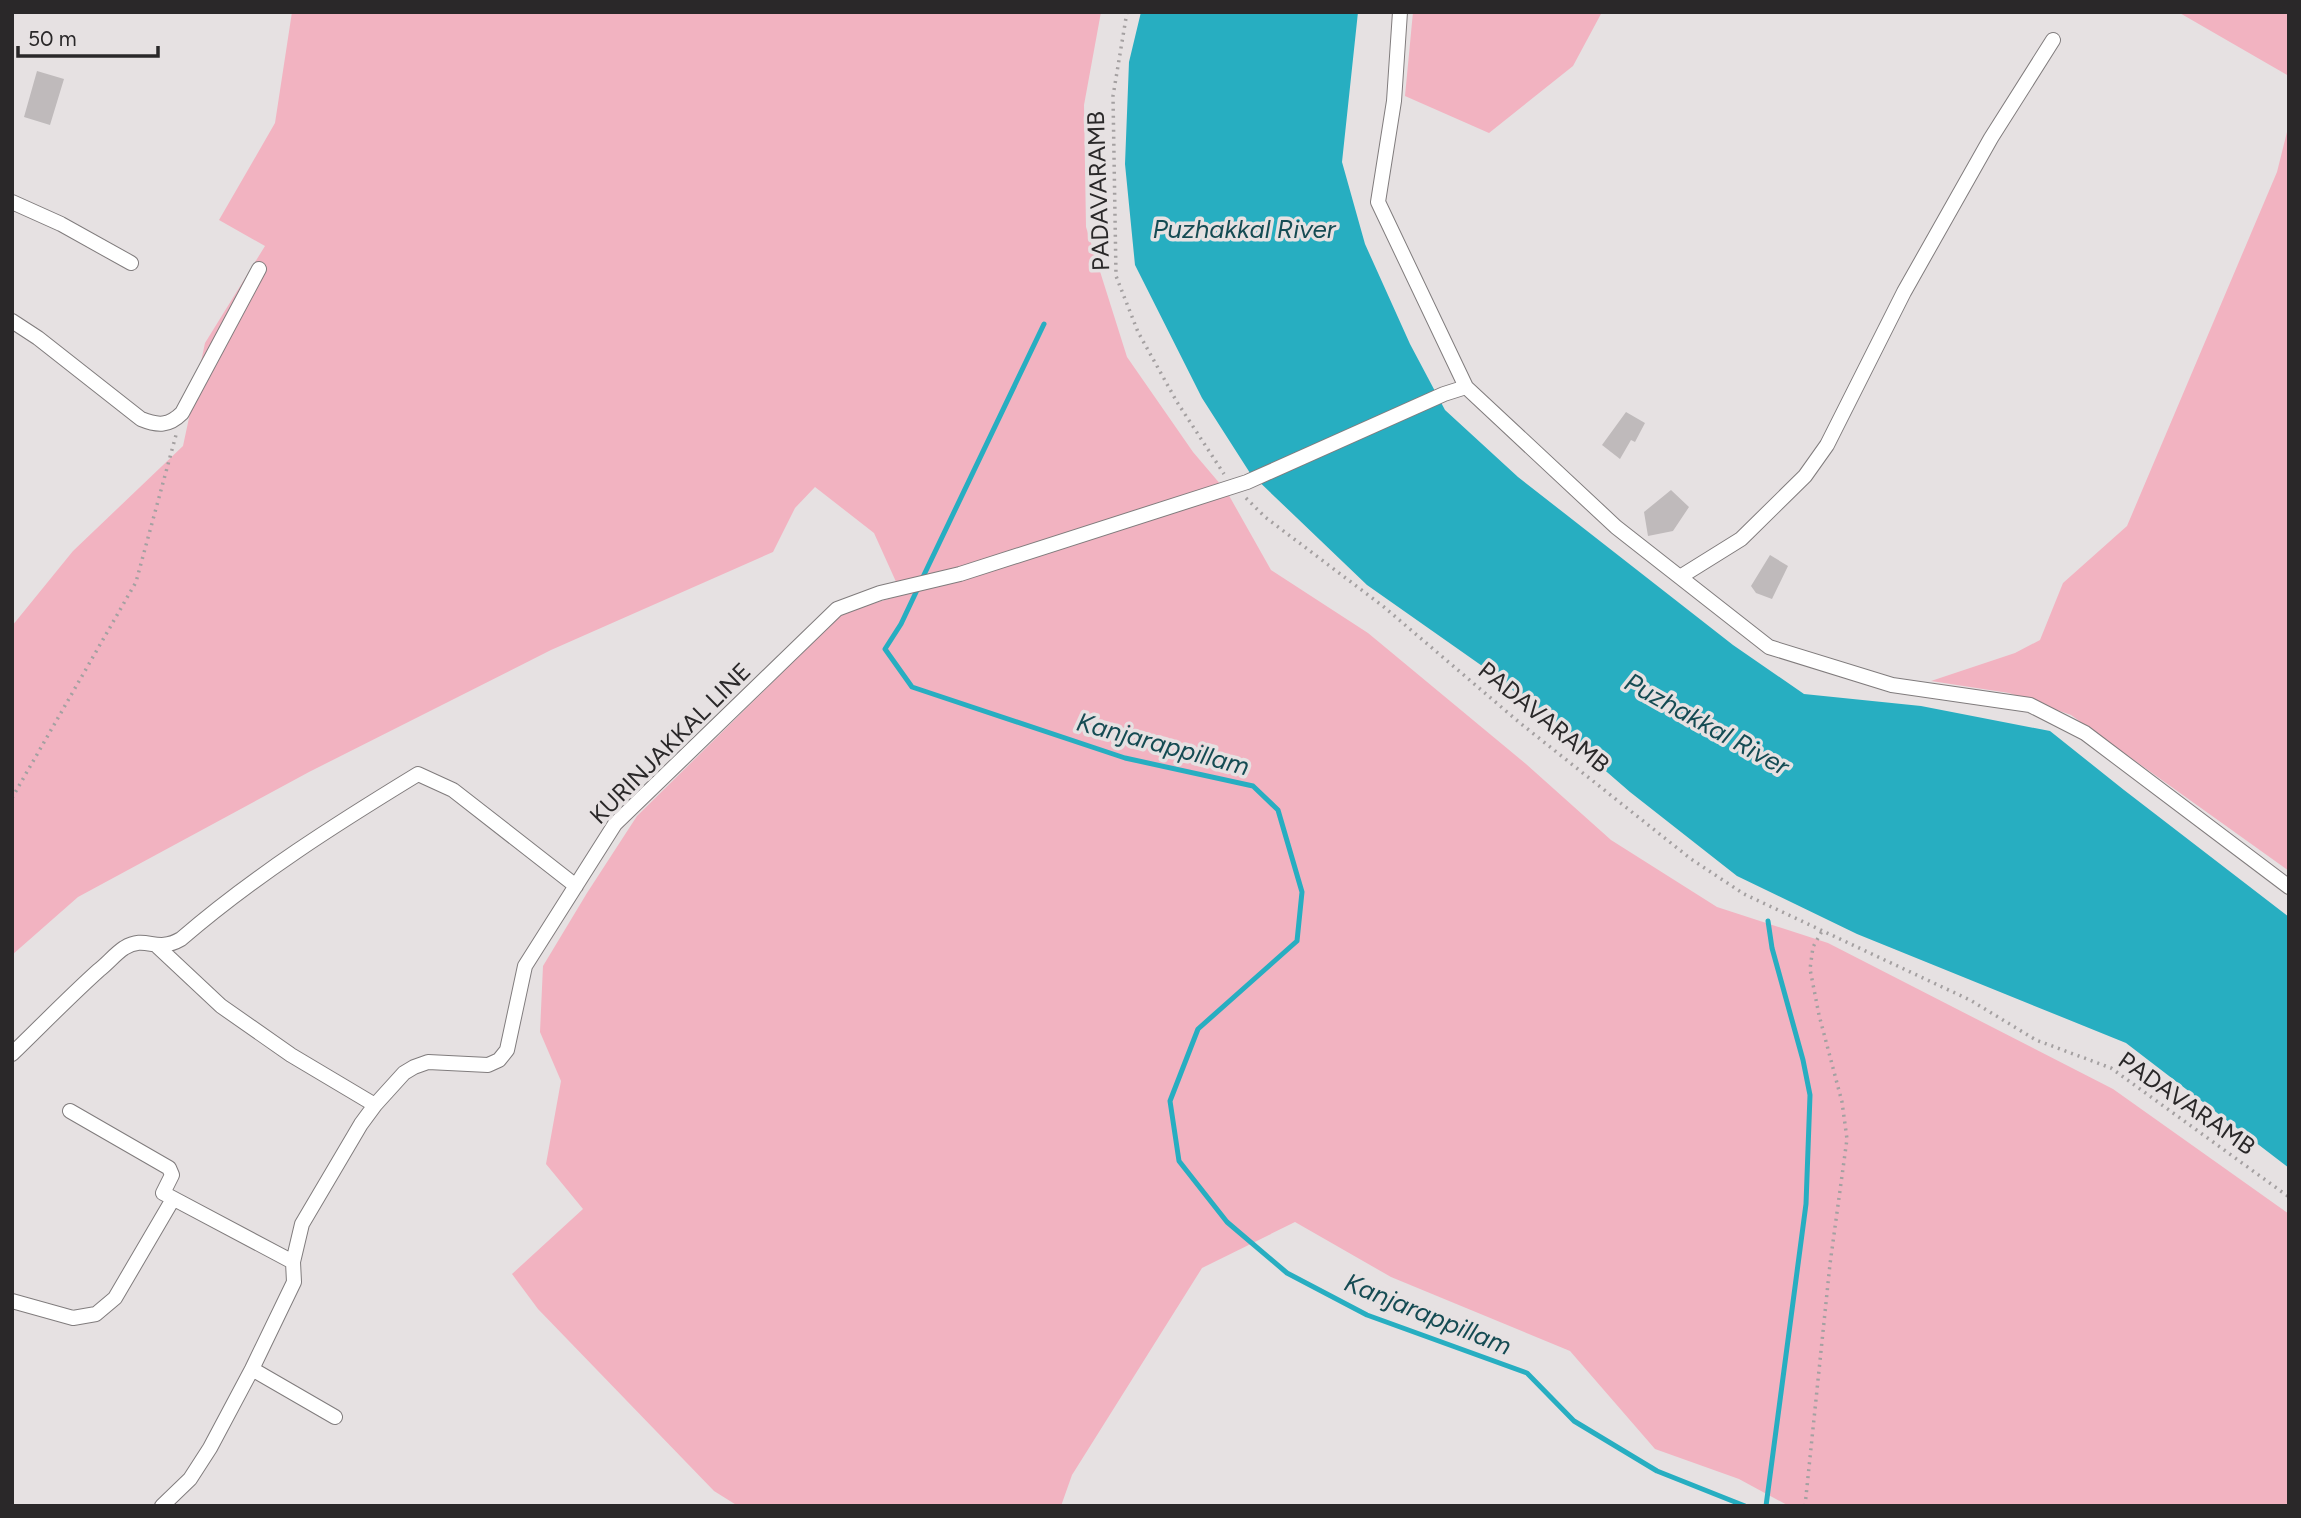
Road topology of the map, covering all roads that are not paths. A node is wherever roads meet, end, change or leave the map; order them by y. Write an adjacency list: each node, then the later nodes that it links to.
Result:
1 (1399, 12): 7 (street)
2 (2053, 40): 8 (street)
3 (12, 202): 4 (street)
4 (131, 263)
5 (259, 269): 6 (street)
6 (12, 321)
7 (1466, 387): 8 (street); 9 (street, KURINJAKKAL LINE)
8 (1680, 577): 10 (street)
9 (576, 886): 11 (street); 13 (street, KURINJAKKAL LINE)
10 (2289, 887)
11 (158, 947): 12 (street); 13 (street)
12 (12, 1054)
13 (375, 1105): 16 (street, KURINJAKKAL LINE)
14 (70, 1111): 15 (street)
15 (173, 1199): 16 (street); 17 (street)
16 (293, 1262): 18 (street, KURINJAKKAL LINE)
17 (12, 1301)
18 (252, 1370): 19 (street); 20 (street, KURINJAKKAL LINE)
19 (335, 1417)
20 (162, 1506)

